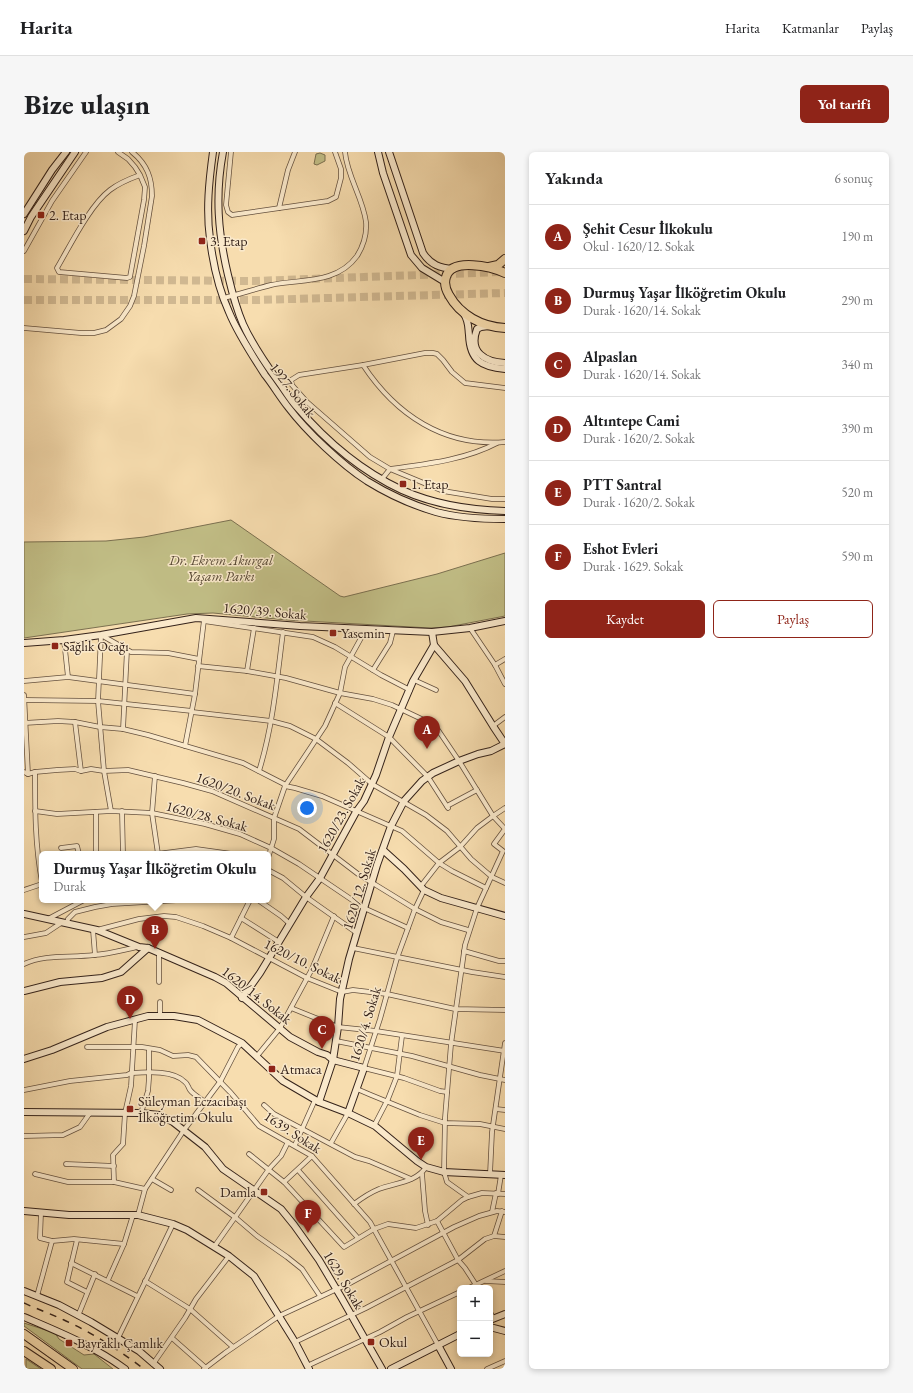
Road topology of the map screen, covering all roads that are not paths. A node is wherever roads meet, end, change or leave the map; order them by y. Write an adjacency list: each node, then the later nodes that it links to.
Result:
1 (66, 152): 18 (street)
2 (75, 152): 19 (street)
3 (86, 152): 20 (street)
4 (118, 152): 14 (street)
5 (132, 152): 16 (street)
6 (214, 152): 27 (street, 1927. Sokak)
7 (295, 152): 17 (street)
8 (335, 152): 17 (street)
9 (344, 152): 26 (street)
10 (378, 152): 25 (street)
11 (389, 152): 23 (street)
12 (222, 153): 13 (street); 26 (street, 1927. Sokak)
13 (230, 153): 17 (street)
14 (140, 175): 15 (street); 15 (street)
15 (144, 200): 16 (street)
16 (151, 200): 30 (street)
17 (279, 208)
18 (24, 214)
19 (24, 231)
20 (24, 251)
21 (505, 259): 22 (highway)
22 (489, 267): 23 (highway); 24 (highway)
23 (453, 269): 25 (highway)
24 (505, 273)
25 (445, 282): 28 (highway)
26 (233, 296): 27 (street); 39 (street, 1927. Sokak)
27 (224, 298): 42 (street, 1927. Sokak)
28 (462, 311): 29 (highway); 34 (street)
29 (492, 326): 31 (highway); 32 (street)
30 (24, 328)
31 (505, 328)
32 (505, 363)
33 (363, 365): 35 (street); 36 (street); 38 (street)
34 (505, 369)
35 (505, 388)
36 (499, 442): 37 (street); 38 (street)
37 (505, 442)
38 (390, 469): 39 (street); 40 (street)
39 (382, 479): 41 (street, 1927. Sokak)
40 (505, 499)
41 (505, 511)
42 (505, 519)
43 (204, 620): 45 (street); 47 (street, 1620/39. Sokak); 51 (street, 1620/39. Sokak); 57 (street)
44 (505, 621): 46 (street, 1620/39. Sokak)
45 (254, 628): 49 (street); 62 (street)
46 (470, 628): 50 (street, 1620/39. Sokak); 59 (street)
47 (366, 629): 48 (street, 1620/39. Sokak); 56 (street)
48 (393, 631): 50 (street, 1620/39. Sokak); 61 (street)
49 (283, 632): 56 (street); 63 (street)
50 (432, 632): 54 (street)
51 (101, 635): 52 (street, 1620/39. Sokak); 55 (street); 67 (street)
52 (64, 640): 53 (street, 1620/39. Sokak); 64 (street)
53 (24, 643)
54 (434, 645): 66 (street, 1620/23. Sokak); 84 (street)
55 (127, 650): 57 (street); 68 (street)
56 (351, 656): 61 (street); 72 (street)
57 (199, 659): 60 (street)
58 (505, 659): 59 (street)
59 (495, 665): 69 (street)
60 (198, 666): 62 (street); 73 (street)
61 (373, 670): 70 (street)
62 (247, 671): 63 (street)
63 (278, 676): 72 (street); 81 (street)
64 (68, 677): 65 (street); 67 (street)
65 (24, 680)
66 (414, 680): 70 (street, 1620/23. Sokak); 71 (street)
67 (98, 682): 68 (street); 75 (street)
68 (126, 684): 73 (street); 77 (street)
69 (505, 684)
70 (410, 690): 78 (street, 1620/23. Sokak)
71 (436, 690)
72 (340, 693): 76 (street); 78 (street)
73 (195, 694): 79 (street)
74 (24, 698): 75 (street); 83 (street)
75 (98, 701): 77 (street); 85 (street)
76 (336, 702): 87 (street); 88 (street)
77 (125, 703): 79 (street); 86 (street)
78 (402, 709): 87 (street, 1620/23. Sokak); 91 (street)
79 (192, 711): 81 (street); 90 (street)
80 (505, 717): 84 (street)
81 (271, 721): 88 (street); 94 (street)
82 (75, 722): 83 (street); 85 (street); 92 (street)
83 (25, 723): 96 (street)
84 (493, 726): 89 (street)
85 (100, 727): 86 (street); 93 (street)
86 (123, 729): 90 (street)
87 (389, 737): 98 (street); 99 (street, 1620/23. Sokak)
88 (316, 739): 99 (street); 100 (street)
89 (505, 744): 91 (street, 1620/12. Sokak)
90 (185, 746): 94 (street)
91 (459, 761): 98 (street, 1620/12. Sokak); 101 (street)
92 (81, 771): 93 (street, 1620/20. Sokak); 95 (street, 1620/20. Sokak)
93 (104, 771): 97 (street, 1620/20. Sokak); 105 (street)
94 (259, 771): 100 (street)
95 (35, 772): 96 (street, 1620/20. Sokak); 104 (street)
96 (26, 773)
97 (155, 776): 109 (street); 111 (street, 1620/20. Sokak)
98 (428, 777): 101 (street); 102 (street, 1620/12. Sokak)
99 (372, 784): 102 (street); 108 (street, 1620/23. Sokak)
100 (285, 786): 108 (street); 111 (street)
101 (477, 790): 110 (street)
102 (404, 800): 112 (street, 1620/12. Sokak); 113 (street)
103 (505, 808): 110 (street, 1620/4. Sokak)
104 (35, 811): 107 (street, 1620/28. Sokak); 125 (street)
105 (111, 811): 106 (street, 1620/28. Sokak); 107 (street, 1620/28. Sokak)
106 (122, 811): 109 (street, 1620/28. Sokak); 119 (street)
107 (96, 812): 118 (street)
108 (356, 812): 112 (street); 124 (street, 1620/23. Sokak)
109 (152, 813): 115 (street, 1620/28. Sokak); 120 (street)
110 (493, 816): 113 (street, 1620/4. Sokak); 128 (street)
111 (274, 818): 115 (street); 124 (street, 1620/20. Sokak)
112 (391, 826): 116 (street, 1620/12. Sokak); 126 (street)
113 (460, 847): 126 (street, 1620/4. Sokak); 128 (street)
114 (61, 848): 117 (street)
115 (271, 848): 123 (street); 129 (street, 1620/28. Sokak)
116 (383, 850): 130 (street, 1620/12. Sokak); 133 (street)
117 (78, 851)
118 (96, 851)
119 (123, 851)
120 (157, 851)
121 (186, 851): 122 (street)
122 (205, 851)
123 (270, 851)
124 (332, 855): 129 (street, 1620/23. Sokak); 130 (street, 1620/20. Sokak)
125 (39, 863)
126 (439, 863): 133 (street, 1620/4. Sokak); 134 (street)
127 (271, 872): 136 (street)
128 (492, 877): 131 (street); 134 (street)
129 (320, 878): 136 (street, 1620/23. Sokak); 141 (street, 1620/28. Sokak)
130 (373, 882): 141 (street, 1620/12. Sokak); 143 (street, 1620/20. Sokak)
131 (505, 883)
132 (39, 884): 135 (street)
133 (423, 888): 142 (street); 143 (street, 1620/4. Sokak)
134 (486, 888): 142 (street)
135 (24, 890)
136 (306, 897): 145 (street); 150 (street, 1620/23. Sokak)
137 (78, 903): 148 (street)
138 (131, 903): 149 (street)
139 (248, 903): 147 (street)
140 (262, 903): 150 (street)
141 (364, 908): 151 (street, 1620/28. Sokak); 154 (street, 1620/12. Sokak)
142 (476, 908): 146 (street); 153 (street)
143 (415, 909): 151 (street, 1620/4. Sokak); 153 (street, 1620/20. Sokak)
144 (24, 914): 148 (street, 1620/14. Sokak)
145 (334, 916): 154 (street); 170 (street)
146 (505, 916)
147 (241, 918): 156 (street); 157 (street)
148 (47, 919): 149 (street, 1620/14. Sokak)
149 (64, 923): 152 (street, 1620/14. Sokak); 155 (street)
150 (290, 924): 157 (street, 1620/23. Sokak)
151 (408, 928): 164 (street, 1620/4. Sokak)
152 (95, 930): 156 (street, 1620/10. Sokak); 158 (street, 1620/14. Sokak); 163 (street)
153 (468, 930): 161 (street)
154 (357, 933): 160 (street, 1620/12. Sokak)
155 (24, 937)
156 (231, 938): 165 (street, 1620/10. Sokak)
157 (279, 942): 165 (street, 1620/23. Sokak)
158 (139, 947): 159 (street, 1620/14. Sokak); 163 (street)
159 (148, 948): 162 (street, 1620/14. Sokak); 172 (street)
160 (353, 948): 164 (street); 173 (street, 1620/12. Sokak)
161 (464, 951): 166 (street); 168 (street)
162 (159, 952): 171 (street); 175 (street, 1620/14. Sokak)
163 (95, 955): 167 (street)
164 (397, 958): 168 (street); 174 (street, 1620/4. Sokak)
165 (268, 959): 170 (street, 1620/10. Sokak); 175 (street, 1620/23. Sokak)
166 (505, 961)
167 (24, 964)
168 (461, 970): 169 (street); 178 (street)
169 (505, 977)
170 (307, 978): 173 (street, 1620/10. Sokak); 177 (street)
171 (159, 982)
172 (24, 991)
173 (342, 992): 174 (street, 1620/10. Sokak); 182 (street, 1620/12. Sokak)
174 (387, 994): 178 (street, 1620/10. Sokak); 184 (street, 1620/4. Sokak)
175 (242, 998): 183 (street, 1620/14. Sokak)
176 (160, 1002): 180 (street)
177 (291, 1008): 182 (street); 183 (street)
178 (455, 1009): 179 (street, 1620/10. Sokak); 189 (street)
179 (505, 1010)
180 (160, 1016): 181 (street); 187 (street)
181 (135, 1020): 191 (street); 197 (street)
182 (338, 1027): 184 (street); 186 (street, 1620/12. Sokak)
183 (280, 1028): 196 (street); 198 (street, 1620/14. Sokak)
184 (376, 1031): 185 (street); 192 (street, 1620/4. Sokak)
185 (402, 1036): 189 (street); 195 (street)
186 (336, 1041): 192 (street); 198 (street, 1620/12. Sokak)
187 (242, 1043): 196 (street); 206 (street)
188 (505, 1043): 194 (street)
189 (451, 1044): 194 (street); 199 (street)
190 (87, 1047): 191 (street, 1639. Sokak)
191 (133, 1047): 193 (street, 1639. Sokak); 201 (street)
192 (370, 1048): 195 (street); 200 (street, 1620/4. Sokak)
193 (149, 1049): 202 (street); 206 (street, 1639. Sokak)
194 (504, 1051): 204 (street)
195 (400, 1054): 199 (street); 203 (street)
196 (257, 1056): 210 (street)
197 (24, 1059)
198 (333, 1060): 200 (street, 1620/14. Sokak); 210 (street, 1620/12. Sokak)
199 (450, 1067): 204 (street); 209 (street)
200 (364, 1068): 203 (street, 1620/14. Sokak); 207 (street, 1620/4. Sokak)
201 (132, 1073): 202 (street); 208 (street); 218 (street)
202 (149, 1073): 212 (street); 219 (street)
203 (396, 1076): 209 (street, 1620/14. Sokak); 211 (street)
204 (499, 1079): 205 (street); 214 (street)
205 (505, 1080)
206 (220, 1082): 212 (street); 228 (street, 1639. Sokak)
207 (357, 1089): 211 (street); 220 (street, 1620/4. Sokak)
208 (24, 1090)
209 (447, 1092): 221 (street)
210 (317, 1101): 220 (street); 224 (street)
211 (387, 1101): 221 (street); 222 (street)
212 (205, 1102): 226 (street)
213 (264, 1105): 224 (street)
214 (496, 1109): 215 (street); 223 (street)
215 (505, 1110)
216 (24, 1112): 217 (street, 1629. Sokak)
217 (91, 1112): 218 (street, 1629. Sokak); 227 (street)
218 (125, 1113): 219 (street, 1629. Sokak); 234 (street)
219 (141, 1113): 226 (street, 1629. Sokak)
220 (348, 1113): 222 (street); 229 (street, 1620/4. Sokak)
221 (445, 1123): 223 (street); 238 (street)
222 (374, 1126): 235 (street)
223 (493, 1127): 225 (street); 241 (street)
224 (302, 1129): 229 (street); 230 (street)
225 (505, 1129)
226 (184, 1130): 243 (street); 250 (street, 1629. Sokak)
227 (24, 1136)
228 (288, 1142): 230 (street, 1639. Sokak); 236 (street)
229 (331, 1143): 244 (street)
230 (295, 1145): 232 (street, 1639. Sokak)
231 (250, 1154): 236 (street)
232 (312, 1156): 237 (street); 254 (street, 1639. Sokak)
233 (66, 1164): 234 (street)
234 (114, 1166): 245 (street)
235 (426, 1167): 238 (street); 240 (street)
236 (269, 1169): 246 (street); 250 (street)
237 (298, 1170): 246 (street); 267 (street)
238 (444, 1172): 241 (street); 253 (street)
239 (35, 1174): 245 (street)
240 (422, 1174): 244 (street); 263 (street)
241 (490, 1174): 242 (street)
242 (503, 1175): 251 (street)
243 (152, 1179): 247 (street); 248 (street)
244 (411, 1179): 254 (street)
245 (114, 1182): 247 (street)
246 (284, 1182): 267 (street)
247 (145, 1189): 259 (street)
248 (171, 1190)
249 (198, 1190): 260 (street)
250 (254, 1190): 260 (street); 286 (street, 1629. Sokak)
251 (497, 1194): 252 (street); 253 (street); 256 (street)
252 (505, 1194)
253 (468, 1197): 261 (street)
254 (354, 1204): 264 (street, 1639. Sokak)
255 (24, 1211): 258 (street)
256 (492, 1212): 257 (street); 265 (street)
257 (503, 1212): 266 (street)
258 (41, 1213): 259 (street); 270 (street)
259 (135, 1215): 262 (street); 271 (street)
260 (236, 1218): 272 (street); 292 (street)
261 (438, 1220): 263 (street); 265 (street)
262 (173, 1224): 272 (street); 280 (street)
263 (428, 1225): 264 (street)
264 (374, 1229): 267 (street); 274 (street, 1639. Sokak)
265 (444, 1234): 274 (street); 275 (street)
266 (494, 1236): 268 (street); 275 (street)
267 (358, 1238)
268 (504, 1238)
269 (77, 1240): 270 (street); 271 (street); 276 (street)
270 (52, 1241): 290 (street)
271 (124, 1244): 279 (street)
272 (214, 1247): 273 (street)
273 (229, 1256): 293 (street); 298 (street)
274 (391, 1260): 285 (street, 1639. Sokak); 286 (street)
275 (458, 1260): 283 (street); 285 (street)
276 (71, 1263): 278 (street); 288 (street)
277 (505, 1271): 281 (street)
278 (95, 1274): 279 (street); 288 (street)
279 (108, 1280): 291 (street)
280 (145, 1281): 291 (street); 293 (street)
281 (483, 1281): 282 (street); 284 (street)
282 (505, 1282)
283 (476, 1285)
284 (478, 1285)
285 (406, 1287): 294 (street, 1639. Sokak); 296 (street)
286 (336, 1289): 292 (street); 296 (street, 1629. Sokak)
287 (24, 1291): 290 (street)
288 (87, 1292): 297 (street)
289 (457, 1293): 294 (street)
290 (37, 1296): 297 (street)
291 (137, 1296): 305 (street)
292 (320, 1296): 298 (street)
293 (190, 1309): 306 (street); 310 (street)
294 (419, 1311): 307 (street); 309 (street, 1639. Sokak)
295 (505, 1314): 300 (street)
296 (351, 1315): 307 (street, 1629. Sokak); 308 (street)
297 (78, 1316): 305 (street)
298 (279, 1316): 308 (street); 310 (street)
299 (24, 1317): 320 (street)
300 (493, 1319)
301 (493, 1328): 302 (street)
302 (505, 1331)
303 (24, 1334): 318 (highway); 319 (highway)
304 (457, 1336): 309 (street)
305 (118, 1338): 313 (street)
306 (172, 1338): 313 (street); 316 (street)
307 (365, 1340): 315 (street); 322 (street, 1629. Sokak)
308 (295, 1342): 315 (street)
309 (438, 1345): 323 (street); 324 (street, 1639. Sokak)
310 (233, 1347): 316 (street)
311 (24, 1350): 317 (highway)
312 (505, 1361): 314 (street)
313 (154, 1364): 321 (street)
314 (497, 1364): 325 (street); 326 (street)
315 (308, 1367)
316 (205, 1368)
317 (51, 1369)
318 (67, 1369)
319 (73, 1369)
320 (125, 1369)
321 (160, 1369)
322 (382, 1369)
323 (391, 1369)
324 (451, 1369)
325 (487, 1369)
326 (499, 1369)

